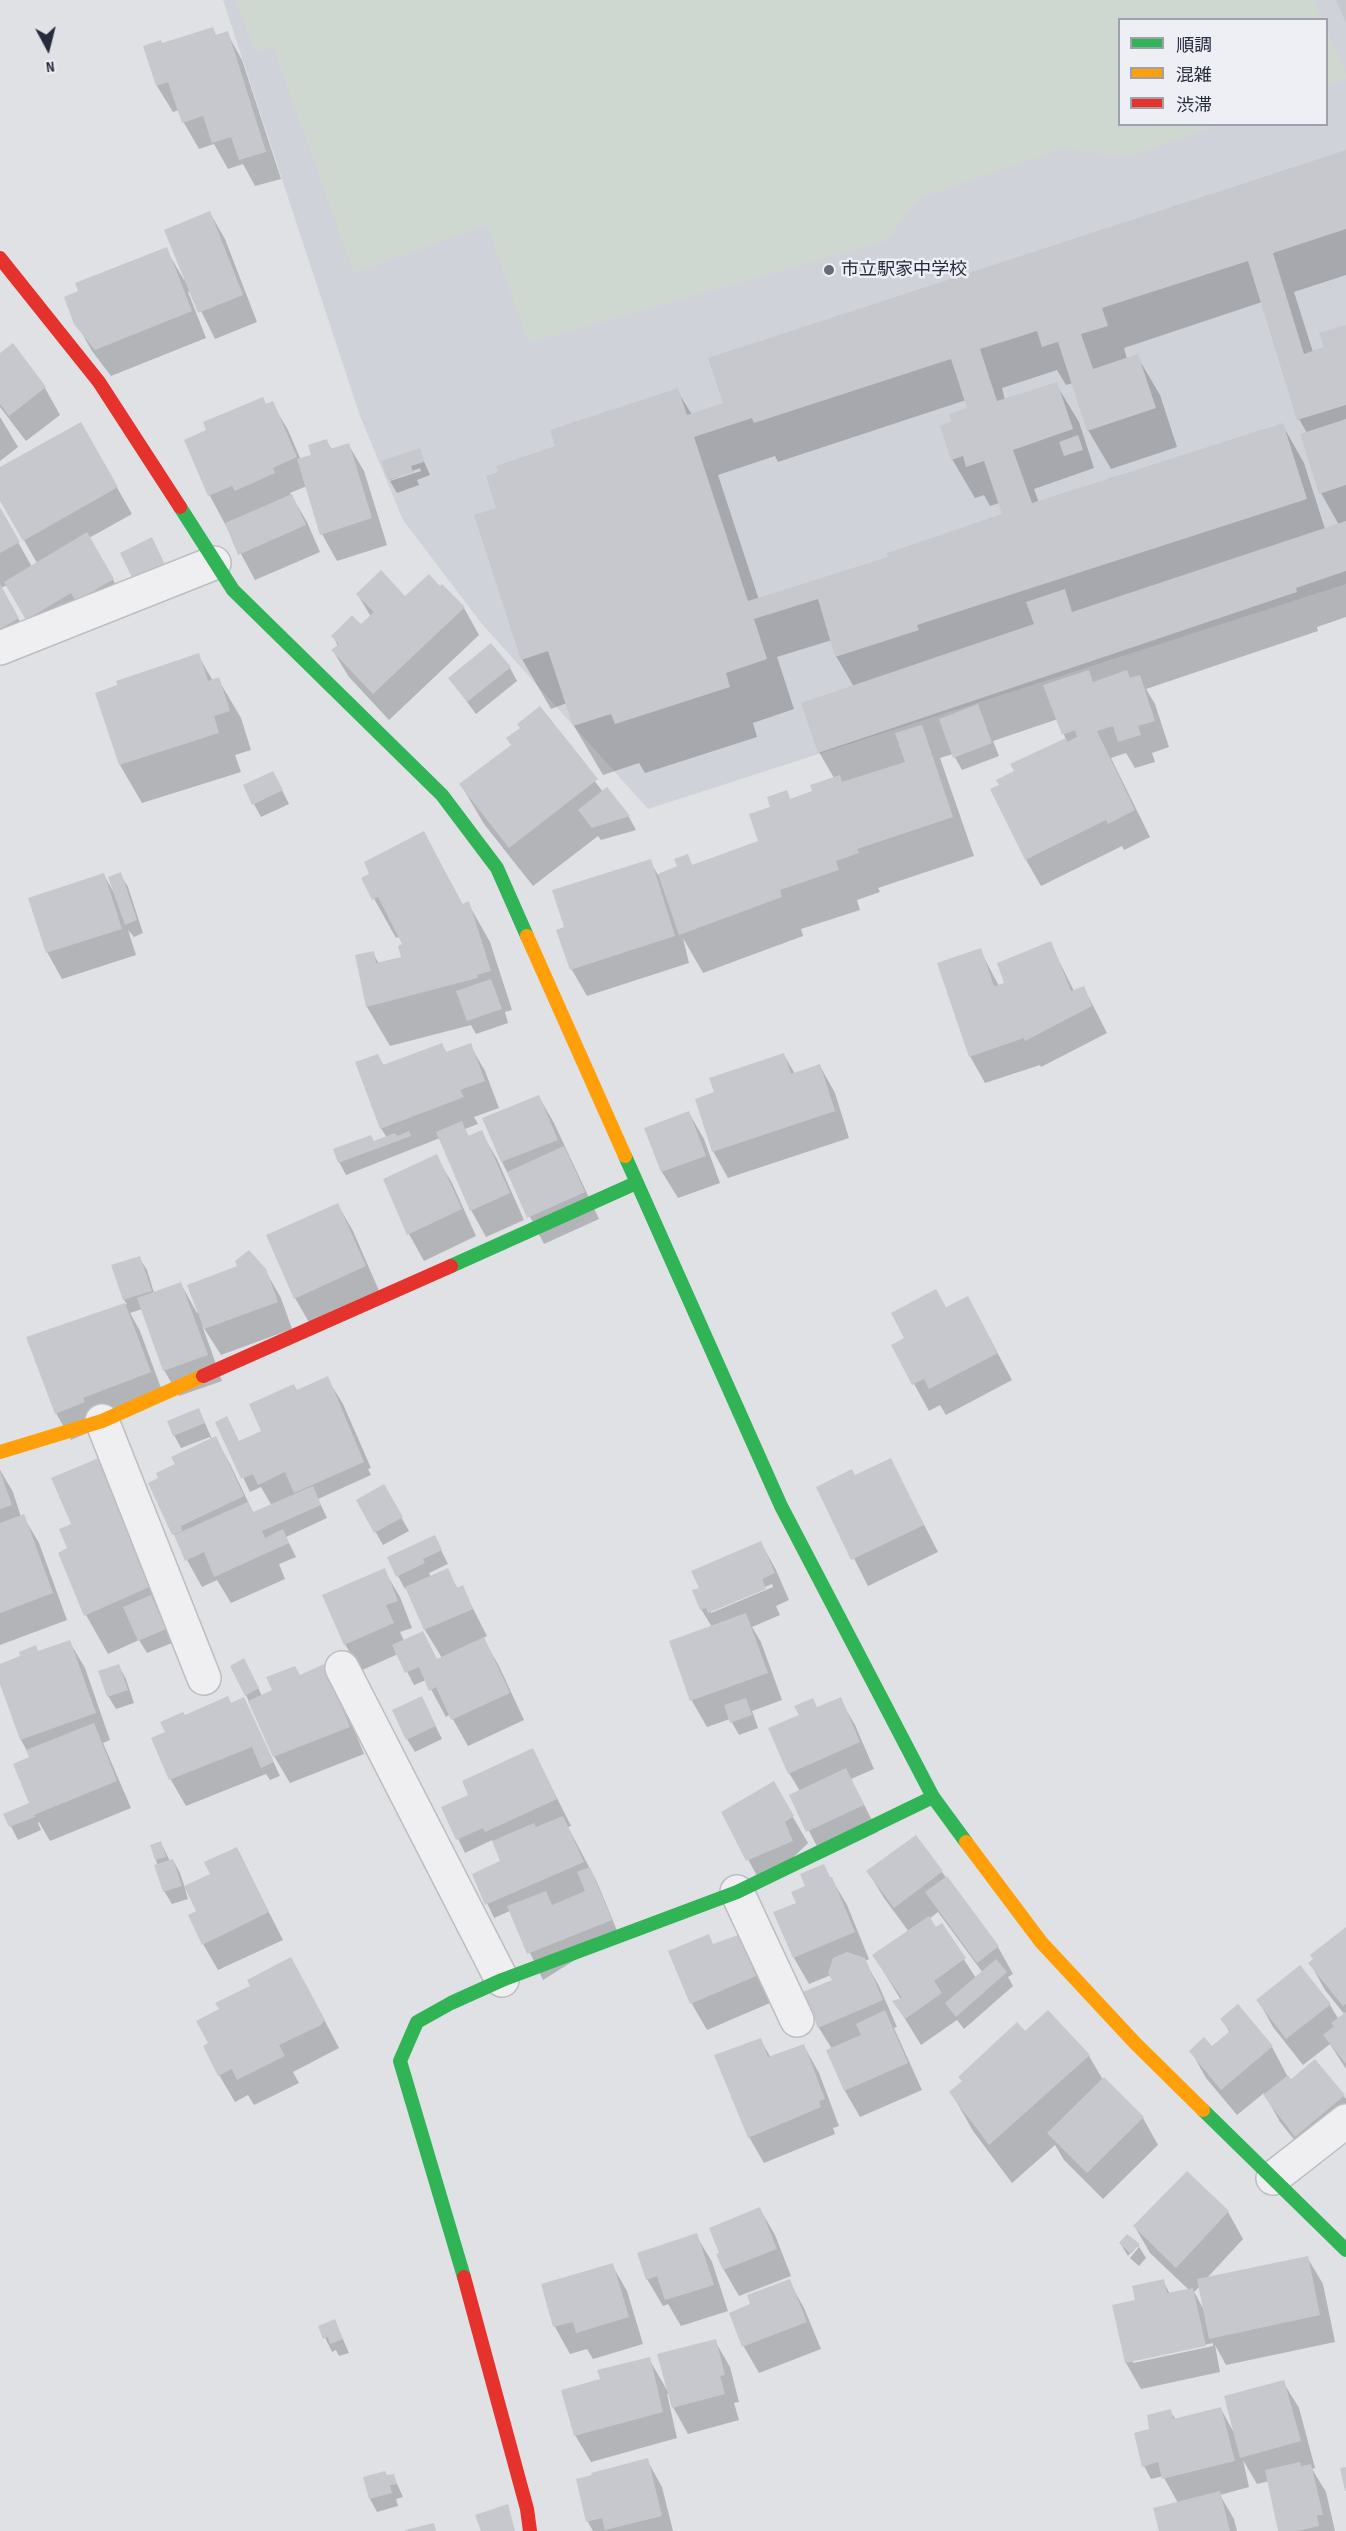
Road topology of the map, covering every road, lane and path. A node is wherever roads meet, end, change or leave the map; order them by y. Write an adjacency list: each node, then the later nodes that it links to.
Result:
1 (0, 258): 2 (street)
2 (214, 563): 3 (street); 4 (street)
3 (0, 648)
4 (636, 1183): 5 (street); 9 (street)
5 (102, 1421): 6 (street); 8 (street)
6 (0, 1452)
7 (342, 1668): 11 (street)
8 (204, 1678)
9 (933, 1797): 10 (street); 14 (street)
10 (736, 1892): 11 (street); 12 (street)
11 (502, 1980): 16 (street)
12 (797, 2020)
13 (1346, 2121): 14 (street)
14 (1273, 2178): 15 (street)
15 (1346, 2250)
16 (530, 2531)

